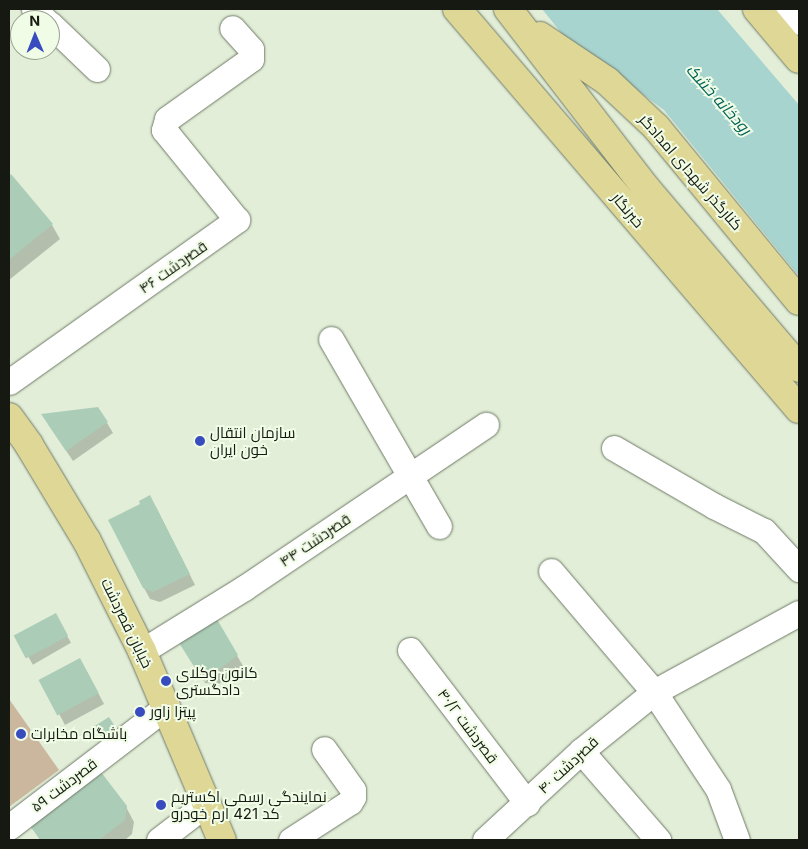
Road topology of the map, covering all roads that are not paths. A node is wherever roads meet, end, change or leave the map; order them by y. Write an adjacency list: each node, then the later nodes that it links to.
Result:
1 (457, 9): 14 (main road, خبرنگار)
2 (757, 9): 8 (main road)
3 (788, 9): 5 (street)
4 (515, 16): 10 (main road, کنارگذر شهدای امدادگر); 12 (main road, خبرنگار)
5 (799, 22)
6 (232, 28): 13 (street, ۴۶ قصردشت)
7 (60, 34): 9 (street)
8 (799, 59)
9 (97, 69)
10 (799, 302)
11 (330, 339): 18 (street)
12 (799, 368)
13 (9, 382)
14 (799, 409)
15 (9, 417): 24 (main road, خیابان قصردشت)
16 (486, 426): 18 (street, ۴۴ قصردشت)
17 (614, 448): 20 (street)
18 (408, 477): 19 (street); 24 (street, ۴۴ قصردشت)
19 (439, 526)
20 (799, 569)
21 (551, 571): 25 (street)
22 (799, 613): 25 (street, ۴۰ قصردشت)
23 (410, 650): 29 (street, ۴۰/۲ قصردشت)
24 (142, 651): 26 (main road, خیابان قصردشت)
25 (654, 692): 28 (street, ۴۰ قصردشت); 37 (street)
26 (167, 706): 30 (main road, خیابان قصردشت); 31 (street, ۵۹ قصردشت)
27 (324, 749): 35 (street)
28 (581, 751): 29 (street, ۴۰ قصردشت); 36 (street)
29 (527, 803): 32 (street, ۴۰ قصردشت)
30 (207, 804): 33 (street); 34 (main road, خیابان قصردشت)
31 (9, 827)
32 (498, 836)
33 (159, 840)
34 (222, 840)
35 (291, 840)
36 (658, 840)
37 (737, 840)

